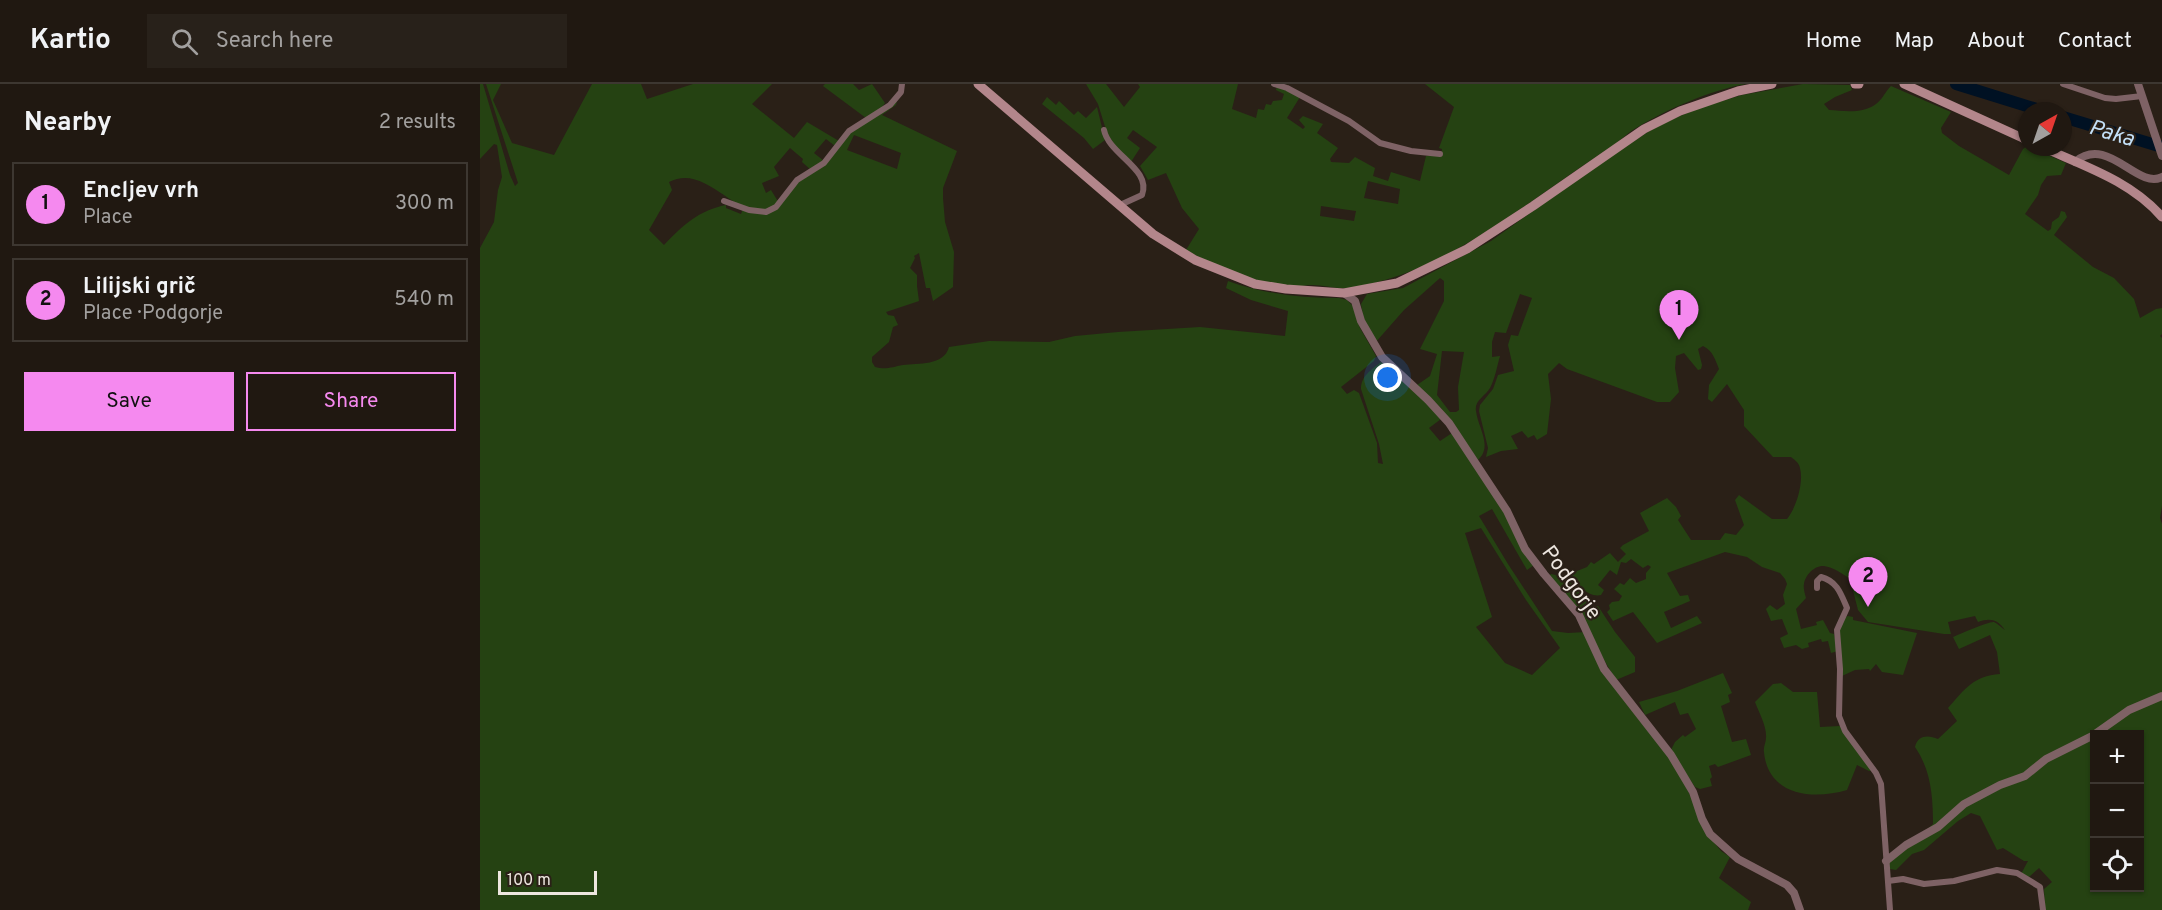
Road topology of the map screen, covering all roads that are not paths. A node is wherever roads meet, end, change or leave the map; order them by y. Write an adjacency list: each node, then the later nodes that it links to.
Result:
1 (902, 84): 16 (street)
2 (978, 84): 17 (main road)
3 (1274, 84): 11 (street)
4 (1772, 84): 19 (main road)
5 (1904, 84): 10 (main road)
6 (2062, 84): 8 (street)
7 (2138, 84): 8 (street)
8 (2142, 96): 13 (street)
9 (1104, 130): 17 (street)
10 (2018, 136)
11 (1440, 154)
12 (2062, 156): 14 (main road)
13 (2162, 156)
14 (2075, 162): 15 (street); 18 (main road)
15 (2162, 177)
16 (724, 201)
17 (1119, 205): 19 (main road)
18 (2162, 217)
19 (1344, 293): 26 (street, Podgorje)
20 (1817, 588): 24 (street)
21 (2162, 696): 22 (street)
22 (2102, 730)
23 (2090, 737): 24 (street)
24 (1887, 861): 25 (street)
25 (1888, 881): 27 (street); 28 (street)
26 (1800, 910)
27 (1890, 910)
28 (2043, 910)

